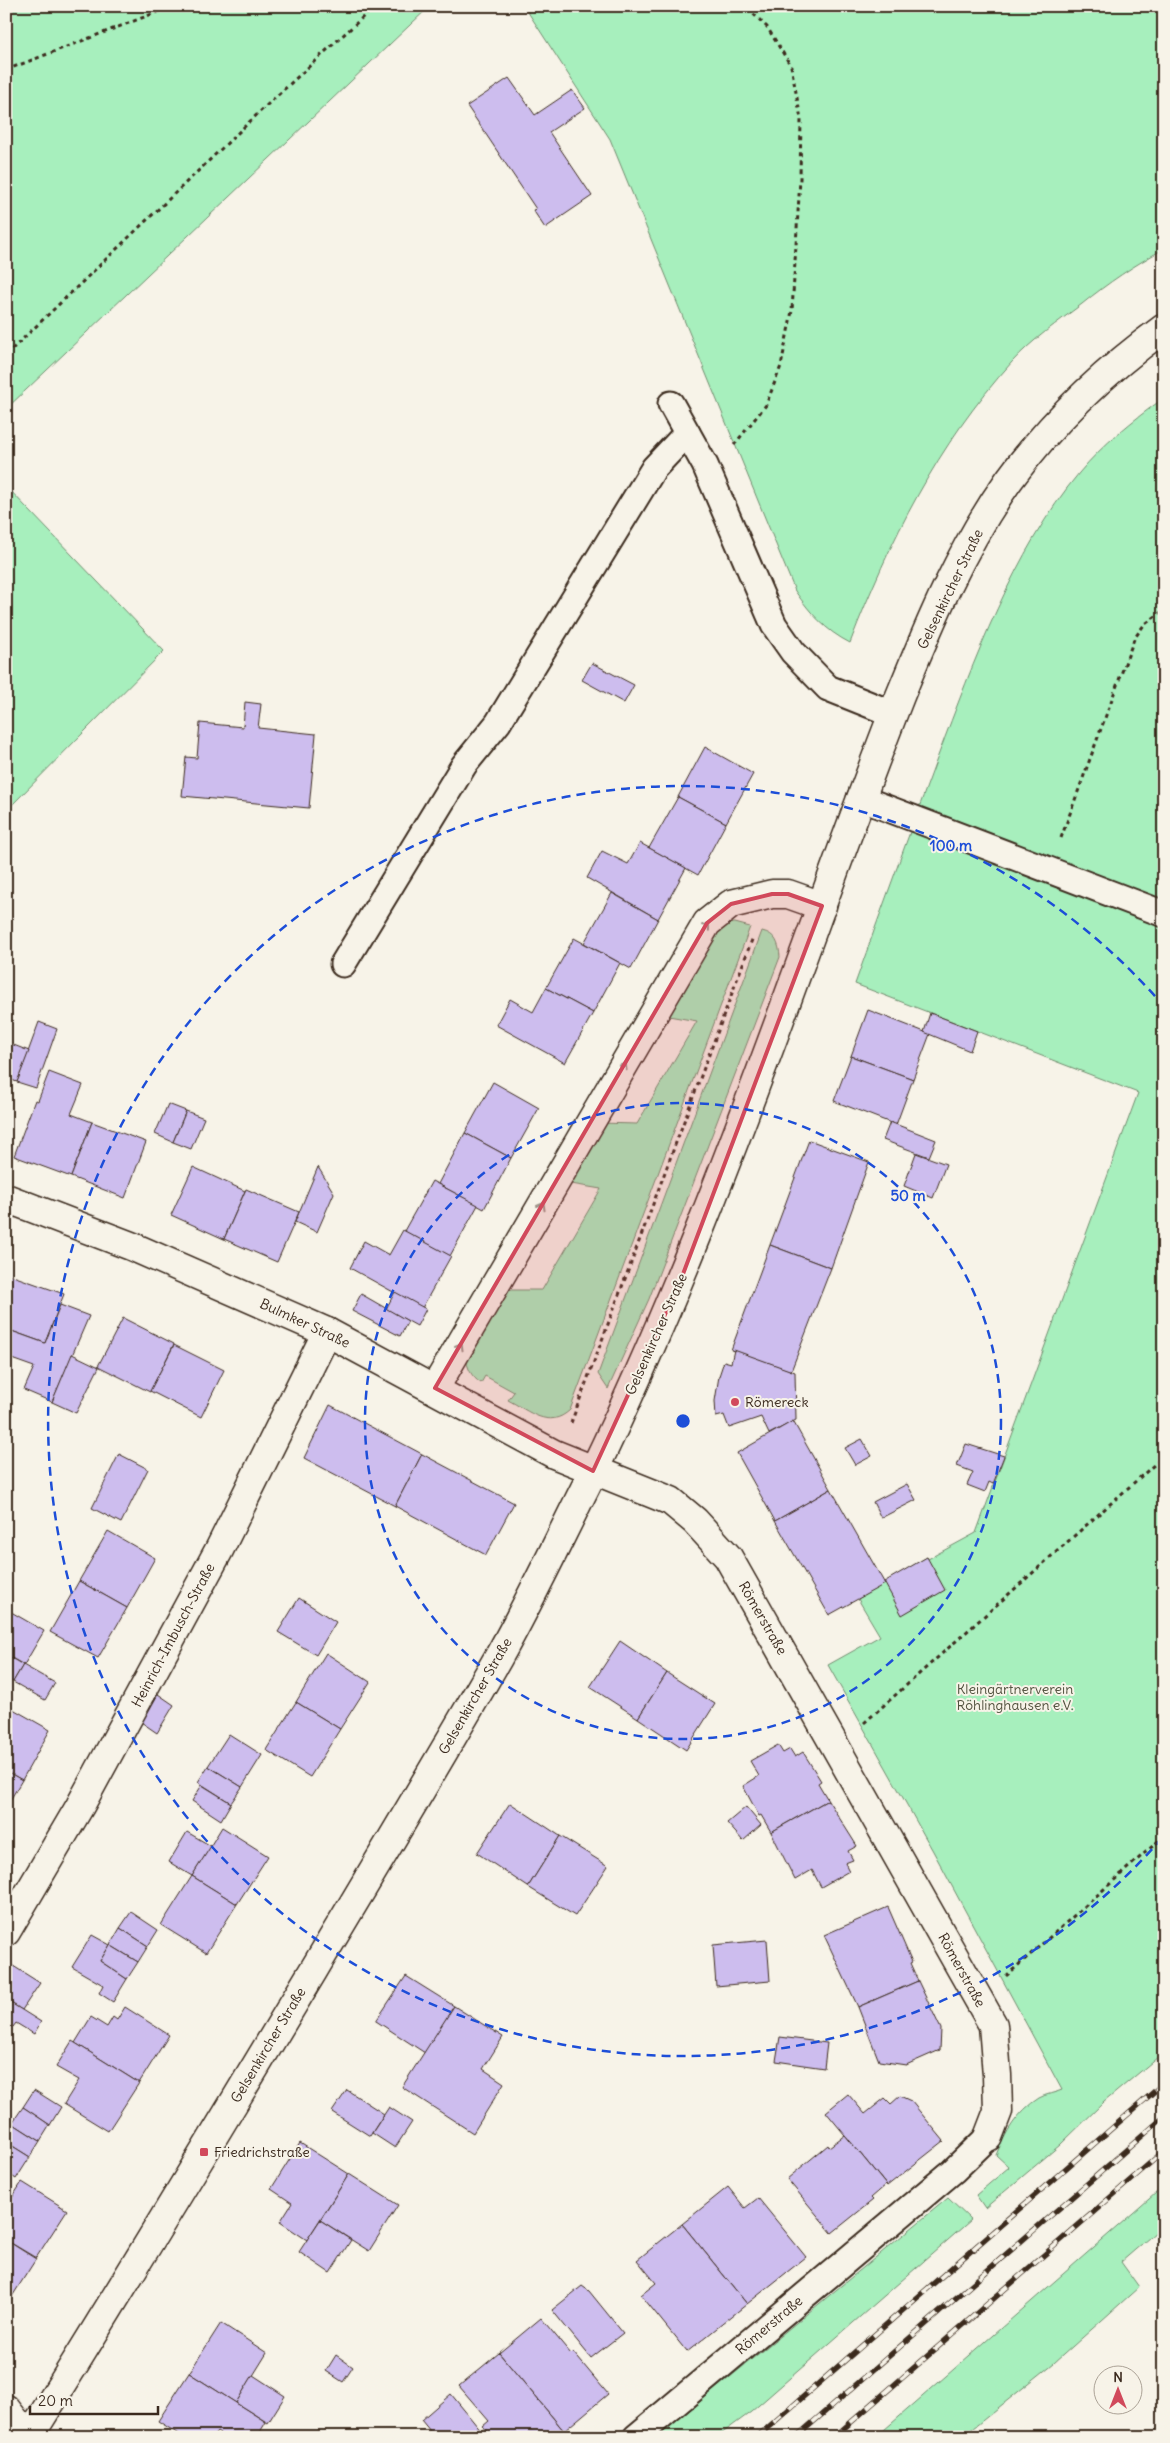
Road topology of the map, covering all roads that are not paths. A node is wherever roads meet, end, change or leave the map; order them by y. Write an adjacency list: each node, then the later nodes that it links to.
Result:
1 (1164, 328): 4 (street, Gelsenkircher Straße)
2 (671, 404): 3 (lane)
3 (687, 433): 4 (lane); 8 (lane)
4 (893, 714): 5 (street, Gelsenkircher Straße)
5 (860, 798): 6 (street, Gelsenkircher Straße); 7 (lane)
6 (822, 906): 11 (street, one-way to 6); 12 (street, Gelsenkircher Straße)
7 (1164, 914)
8 (343, 964)
9 (6, 1198): 10 (street, Bulmker Straße)
10 (327, 1332): 11 (street, Bulmker Straße); 13 (street, Heinrich-Imbusch-Straße)
11 (435, 1388): 12 (street, Bulmker Straße)
12 (593, 1471): 14 (street, Römerstraße); 16 (street, Gelsenkircher Straße)
13 (6, 1932)
14 (988, 2137): 17 (lane, Römerstraße)
15 (6, 2409): 16 (street)
16 (28, 2437)
17 (636, 2437)

